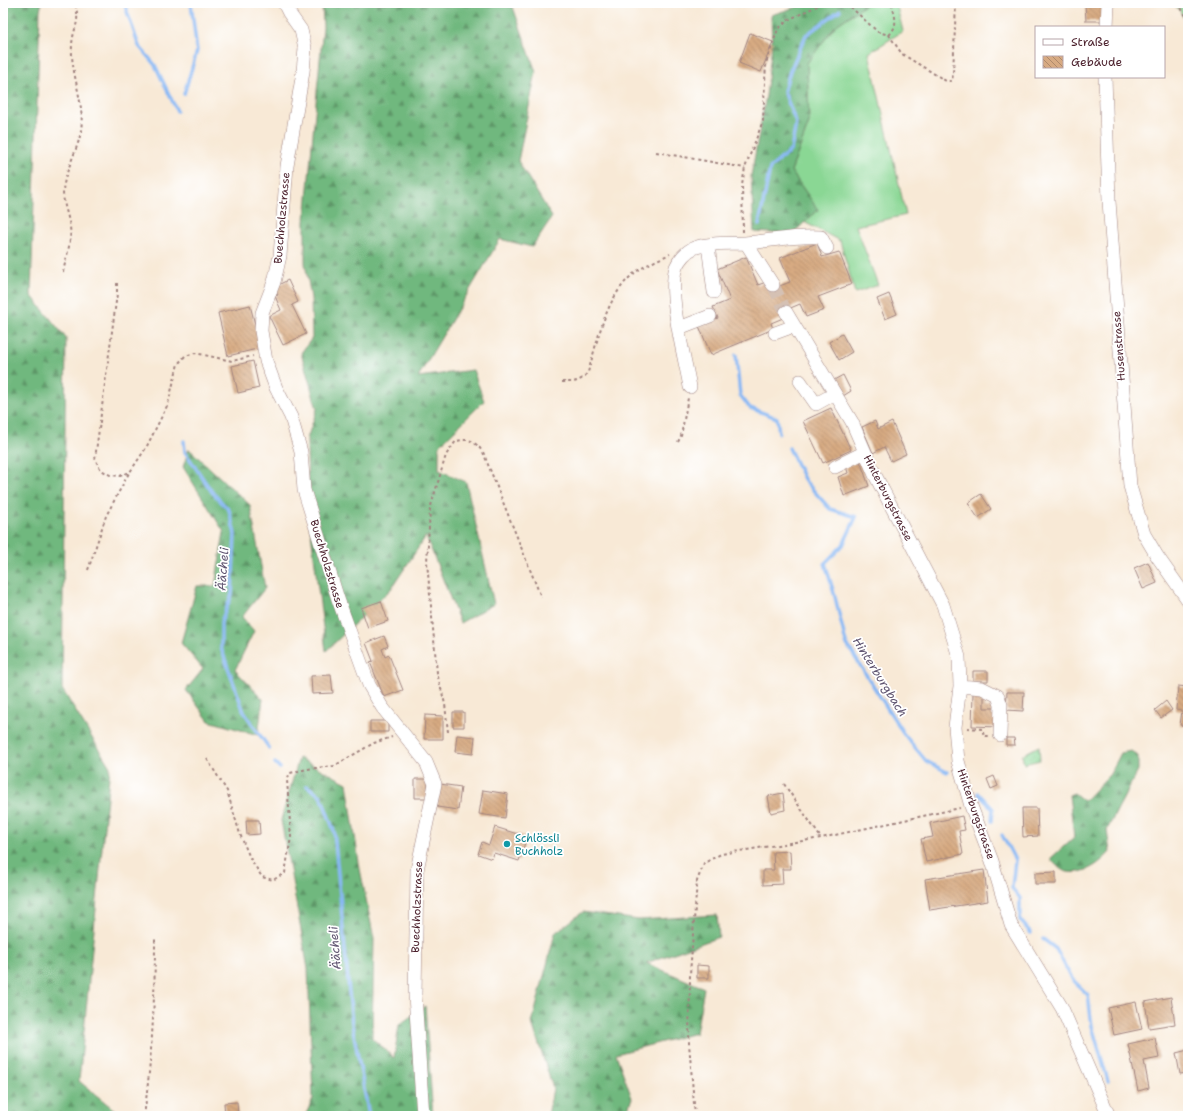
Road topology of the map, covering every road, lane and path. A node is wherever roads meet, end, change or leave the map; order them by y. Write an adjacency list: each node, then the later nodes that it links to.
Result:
1 (75, 3): 19 (path)
2 (284, 3): 28 (street, Buechholzstrasse)
3 (823, 3): 14 (path)
4 (846, 3): 11 (path)
5 (891, 3): 11 (path)
6 (956, 3): 11 (path)
7 (1108, 3): 10 (street)
8 (1178, 3): 9 (path)
9 (1188, 19)
10 (1107, 26)
11 (889, 34)
12 (1105, 78): 39 (street, Husenstrasse)
13 (656, 152): 14 (path)
14 (745, 168): 15 (path)
15 (746, 243): 16 (street); 17 (street); 21 (street)
16 (708, 245): 22 (street); 26 (street)
17 (827, 248)
18 (671, 253): 30 (path)
19 (63, 272)
20 (117, 283): 36 (path)
21 (773, 284)
22 (714, 292)
23 (786, 312): 25 (street, Hinterburgstrasse)
24 (710, 316): 26 (street)
25 (794, 326): 27 (street); 32 (street, Hinterburgstrasse)
26 (679, 328): 31 (street)
27 (775, 332)
28 (265, 354): 36 (path); 44 (street, Buechholzstrasse)
29 (800, 381): 32 (street)
30 (562, 382)
31 (690, 387): 33 (path)
32 (834, 394): 34 (street, Hinterburgstrasse)
33 (678, 442)
34 (865, 452): 35 (street); 40 (street, Hinterburgstrasse)
35 (835, 467)
36 (130, 472): 37 (path)
37 (88, 570)
38 (541, 597): 42 (path)
39 (1188, 600)
40 (960, 686): 41 (street, Hinterburgstrasse); 45 (street)
41 (955, 727): 43 (path); 48 (street, Hinterburgstrasse)
42 (448, 732)
43 (982, 733)
44 (403, 734): 46 (path); 52 (street, Buechholzstrasse)
45 (1000, 735)
46 (207, 759)
47 (784, 784): 49 (path)
48 (971, 806): 49 (path); 54 (street, Hinterburgstrasse)
49 (821, 838): 53 (path)
50 (155, 938): 51 (path)
51 (144, 1116)
52 (423, 1116)
53 (695, 1116)
54 (1109, 1116)

